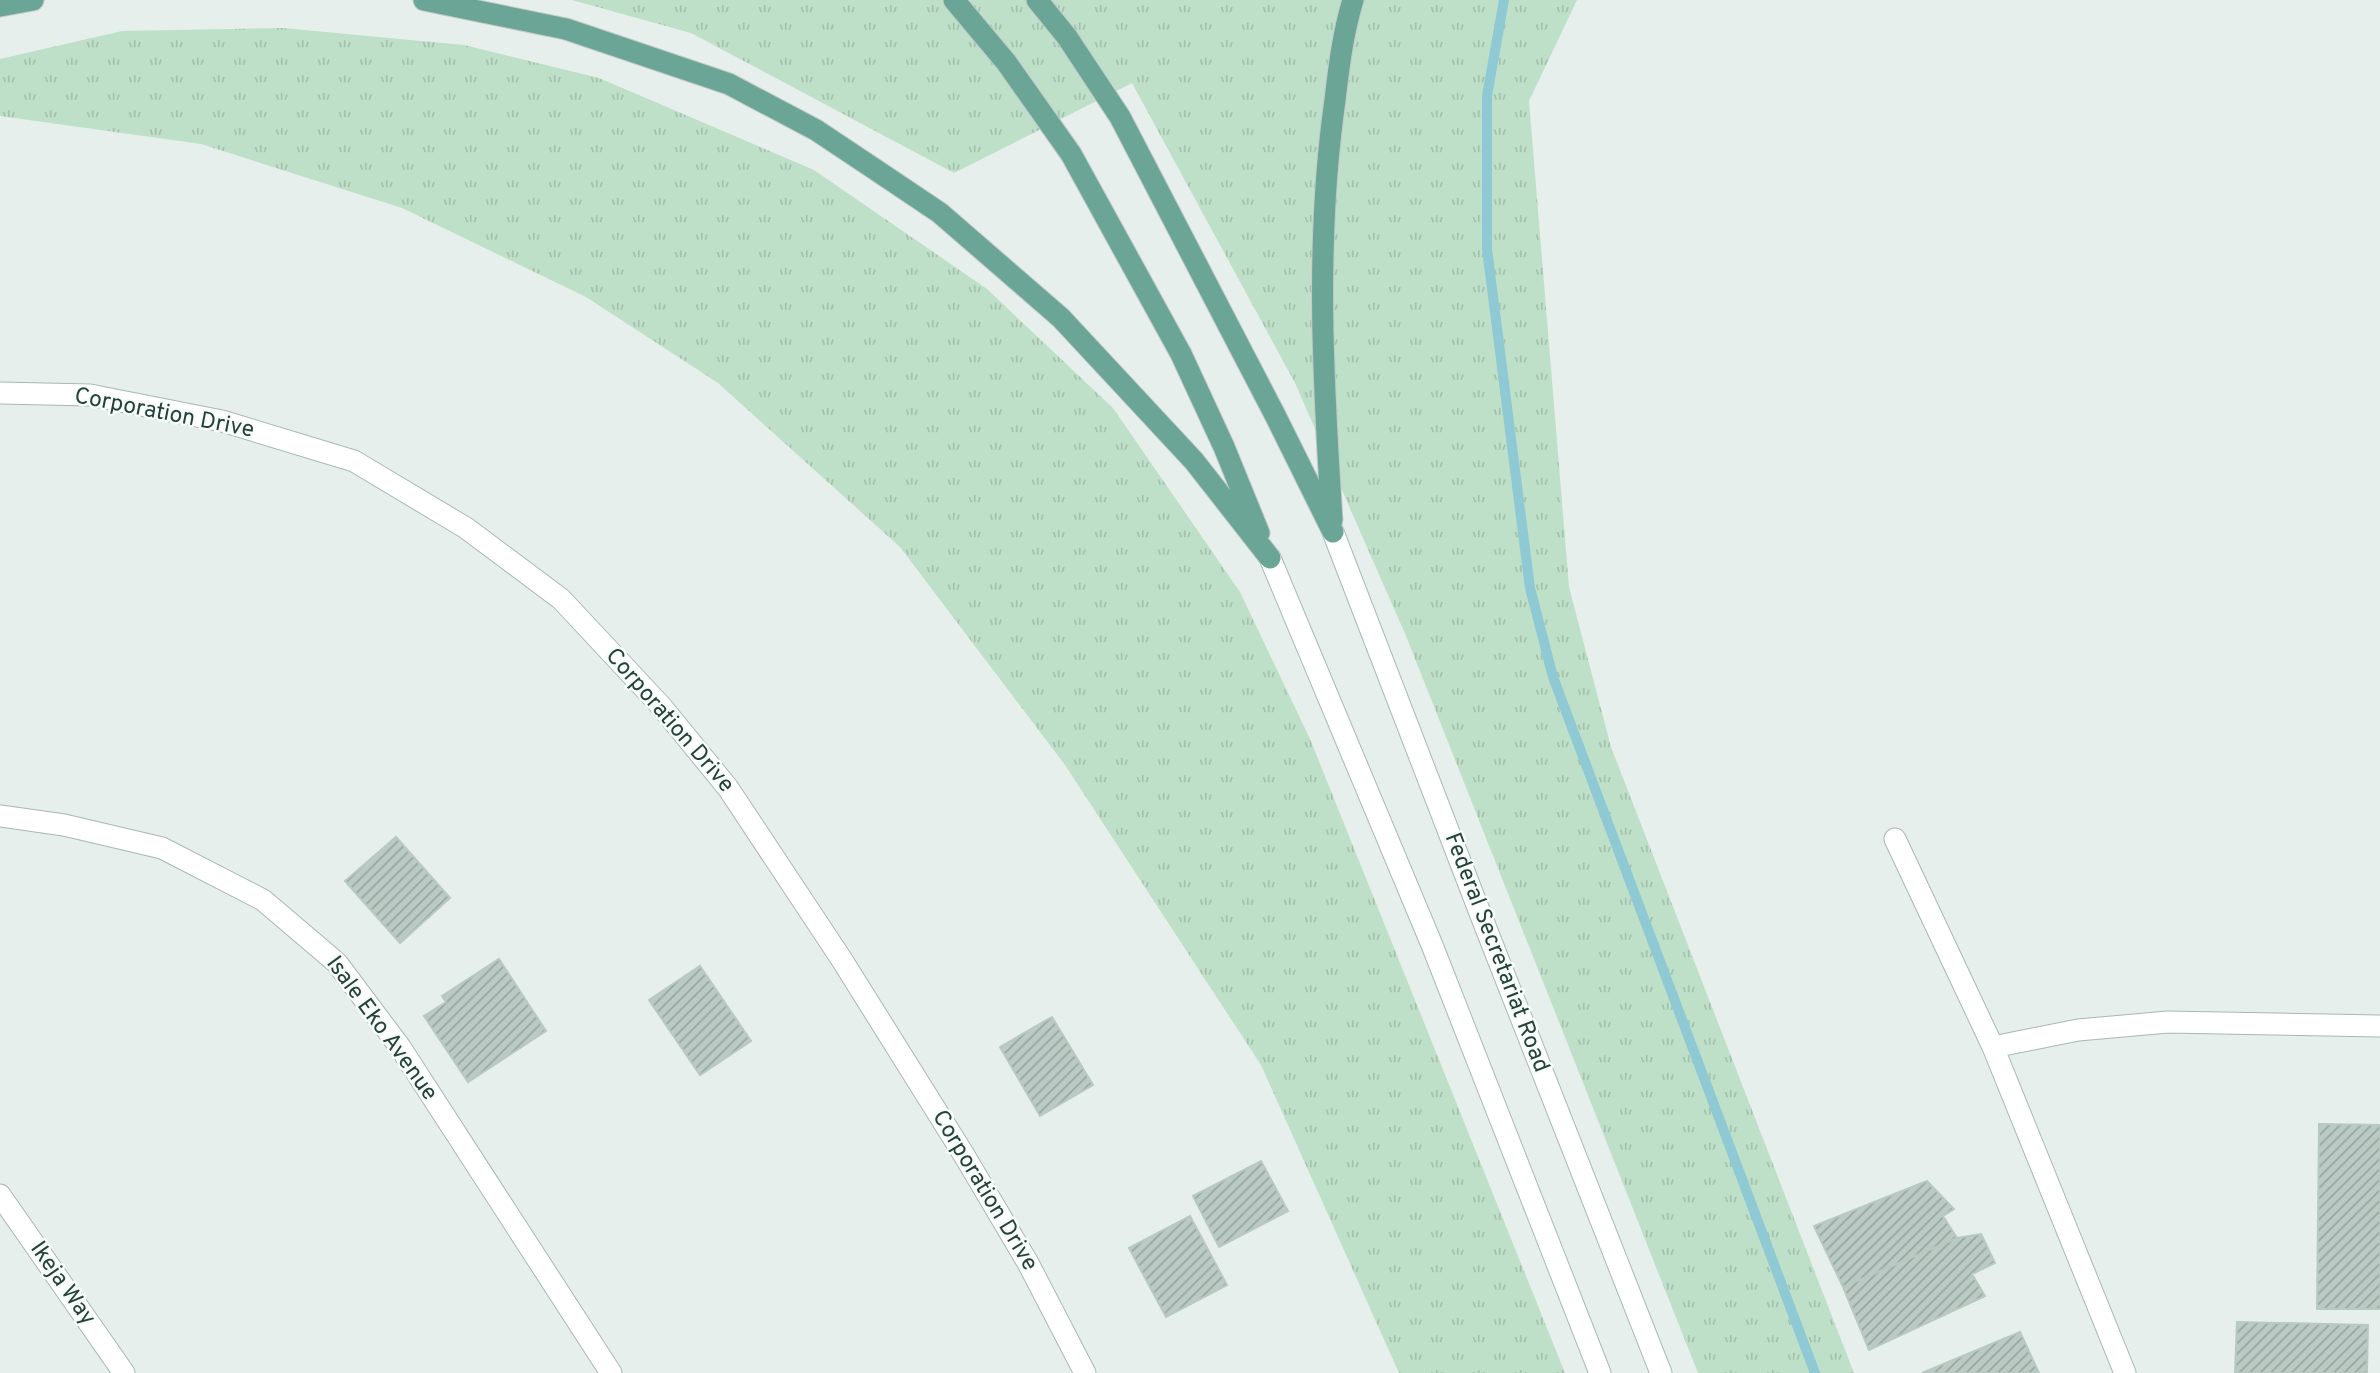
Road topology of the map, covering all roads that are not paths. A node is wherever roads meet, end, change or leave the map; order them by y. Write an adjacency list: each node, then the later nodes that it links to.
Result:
1 (33, 0): 6 (main road)
2 (424, 0): 9 (main road)
3 (954, 0): 9 (main road)
4 (1037, 0): 8 (main road)
5 (1353, 0): 8 (main road)
6 (0, 6)
7 (0, 393): 17 (street, Corporation Drive)
8 (1333, 531): 19 (street, Federal Secretariat Road)
9 (1270, 558): 18 (street)
10 (0, 816): 16 (street, Isale Eko Avenue)
11 (1895, 838): 13 (street)
12 (2380, 1026): 13 (street)
13 (1993, 1048): 20 (street)
14 (0, 1197): 15 (street, Ikeja Way)
15 (124, 1373)
16 (611, 1373)
17 (1085, 1373)
18 (1600, 1373)
19 (1661, 1373)
20 (2125, 1373)

